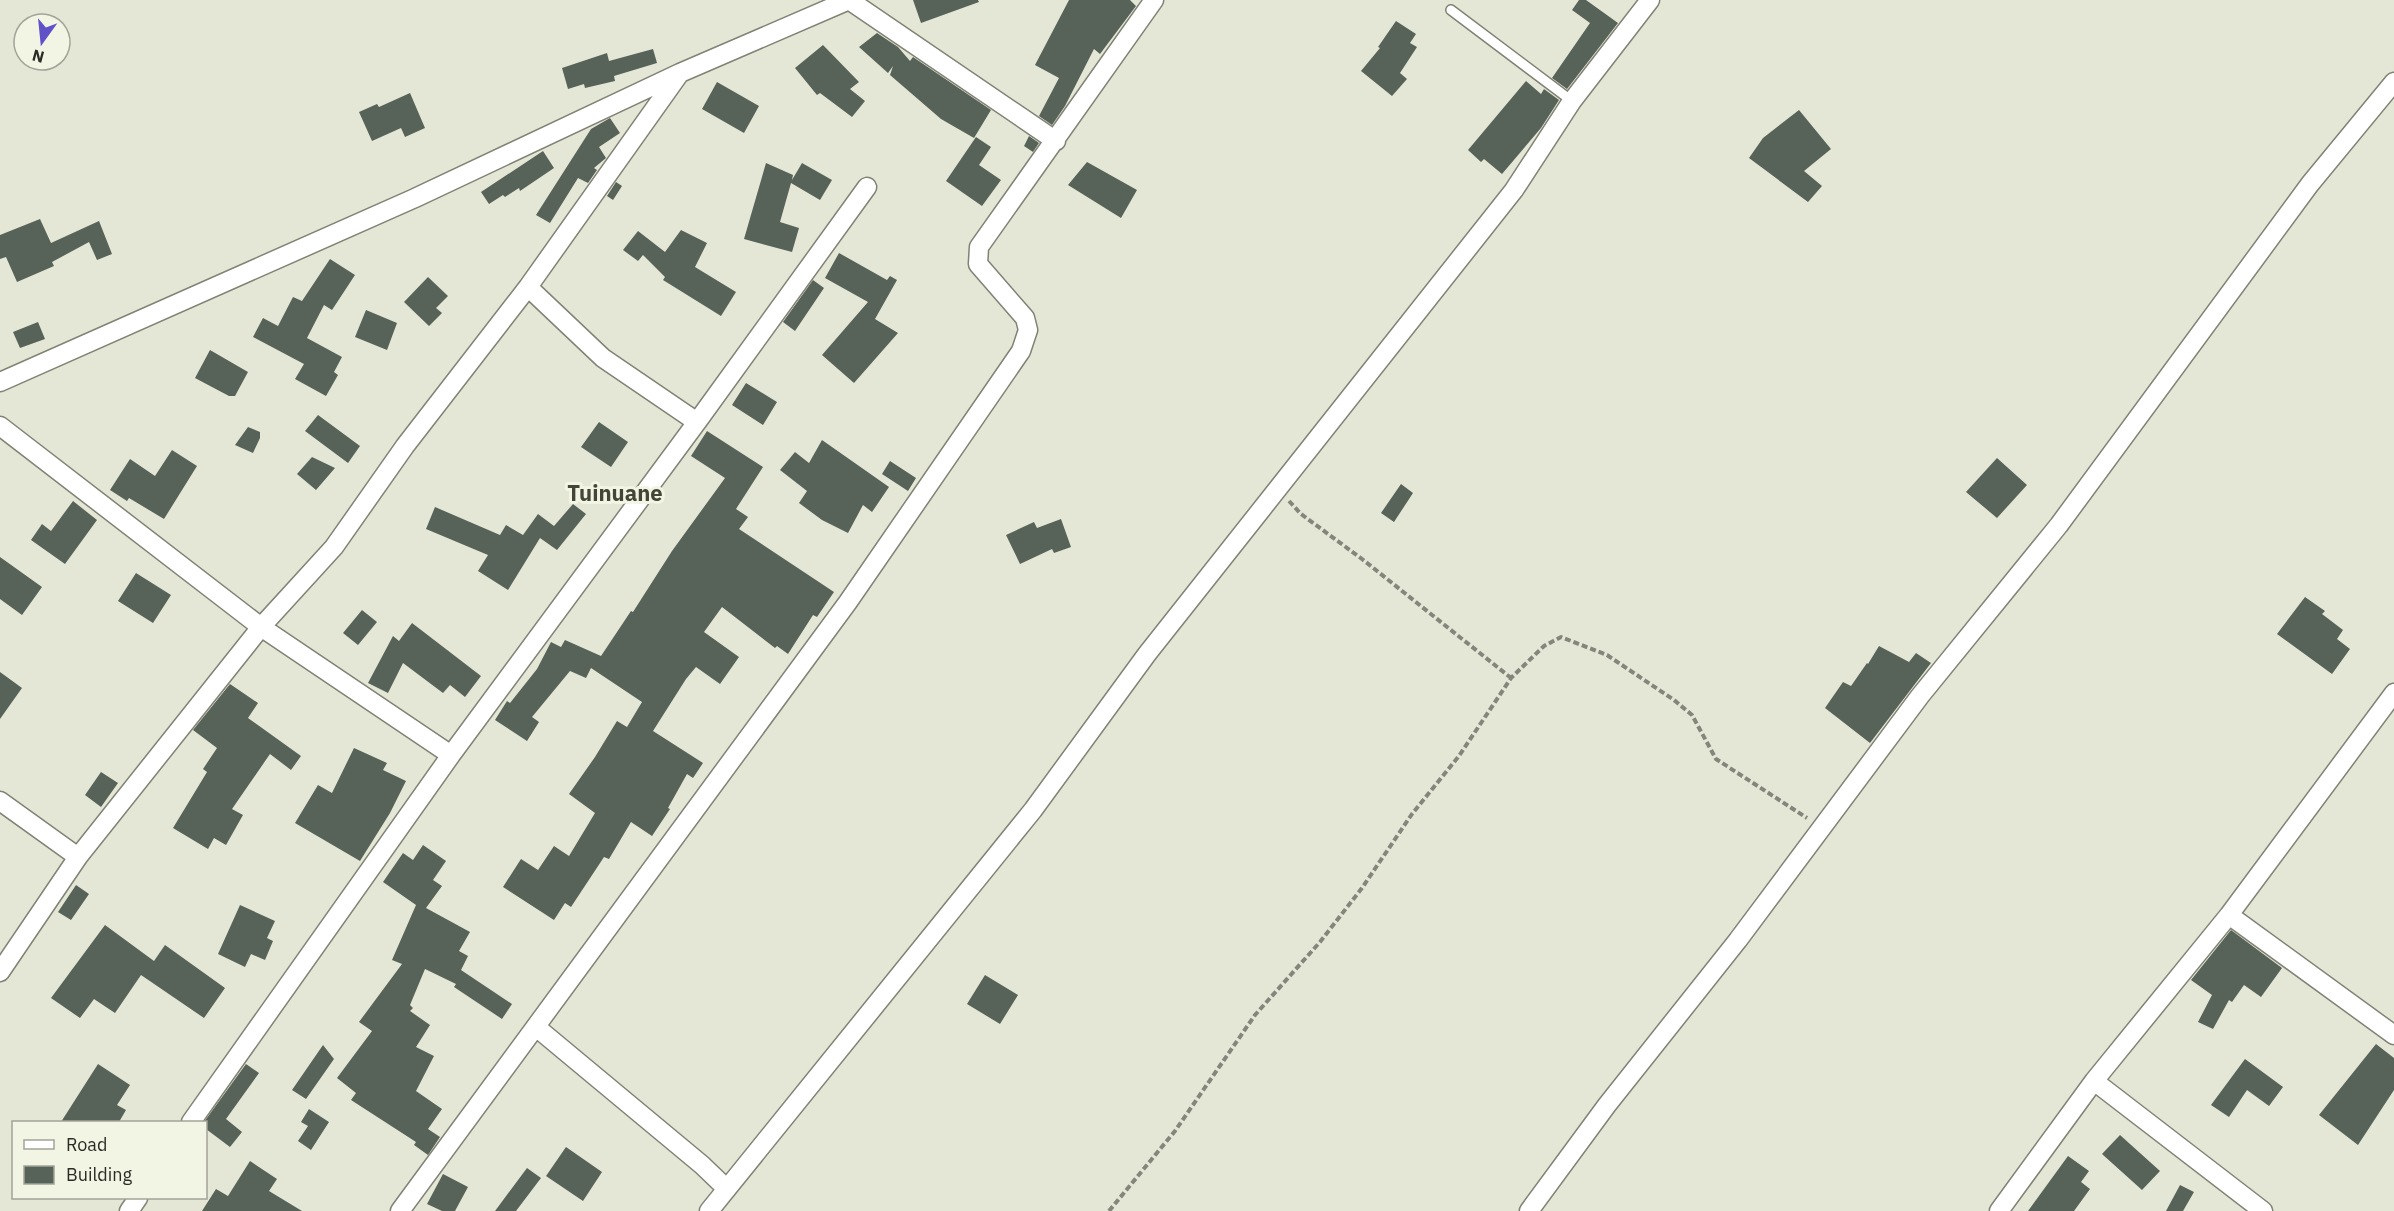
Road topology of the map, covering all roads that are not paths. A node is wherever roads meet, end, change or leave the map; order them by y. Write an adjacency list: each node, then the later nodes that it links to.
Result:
1 (849, 0): 5 (street); 8 (street)
2 (1154, 0): 8 (street)
3 (1650, 0): 7 (street)
4 (1451, 10): 7 (lane)
5 (680, 73): 10 (street); 11 (street)
6 (2394, 81): 28 (street)
7 (1572, 101): 25 (street)
8 (1056, 141): 21 (street)
9 (867, 187): 12 (street)
10 (528, 286): 12 (street); 14 (street)
11 (2, 375)
12 (697, 422): 16 (street)
13 (0, 426): 14 (street)
14 (261, 627): 16 (street); 18 (street)
15 (2394, 693): 19 (street)
16 (451, 755): 24 (street)
17 (0, 801): 18 (street)
18 (78, 857): 20 (street)
19 (2229, 915): 22 (street); 23 (street)
20 (0, 972)
21 (536, 1027): 25 (street); 26 (street)
22 (2394, 1035)
23 (2094, 1082): 29 (street); 30 (street)
24 (192, 1121)
25 (727, 1189): 27 (street)
26 (400, 1211)
27 (709, 1211)
28 (1529, 1211)
29 (1999, 1211)
30 (2263, 1211)

